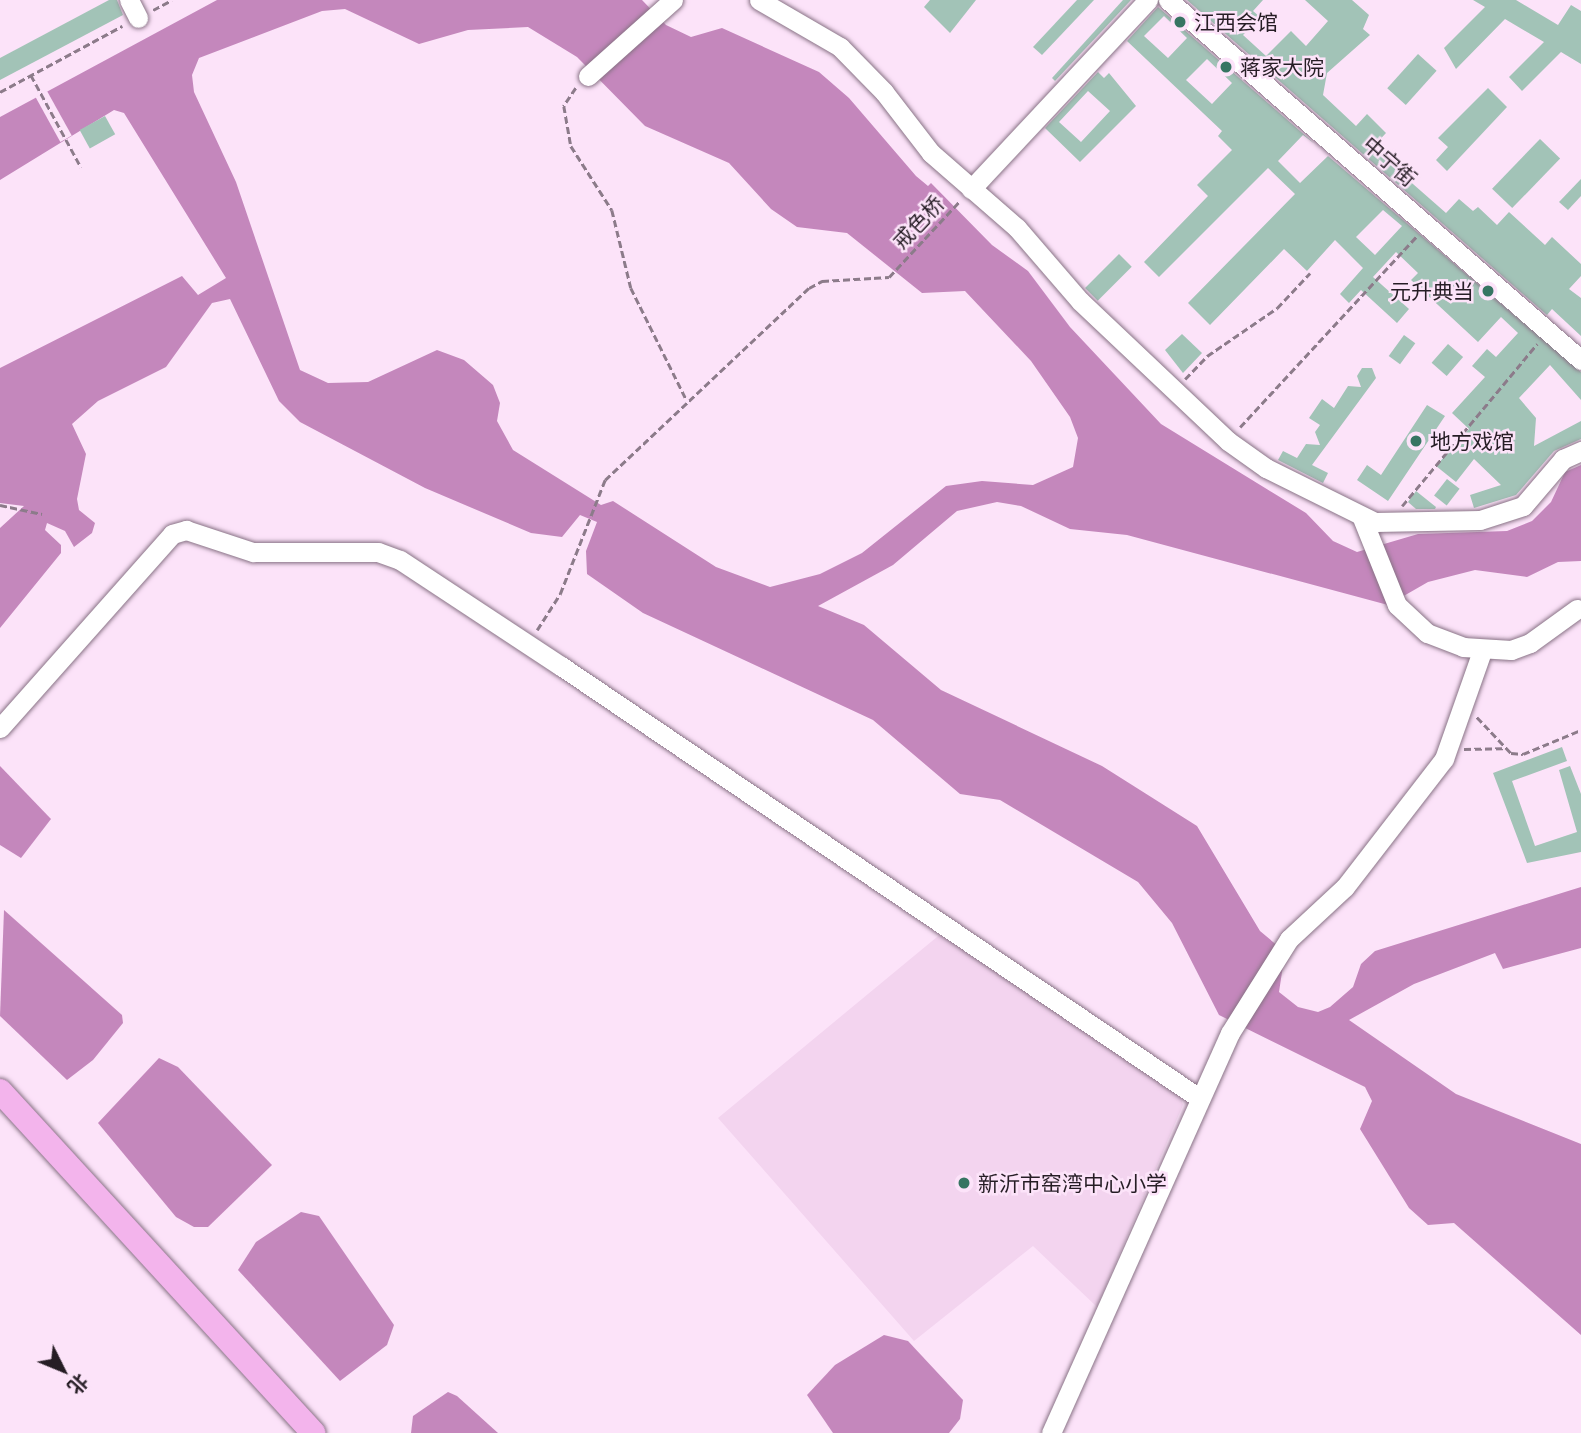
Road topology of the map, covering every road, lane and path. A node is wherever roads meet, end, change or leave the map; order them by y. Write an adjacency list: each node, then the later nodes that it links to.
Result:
1 (129, 0): 7 (street)
2 (172, 0): 7 (path)
3 (759, 0): 12 (street)
4 (1148, 0): 12 (street)
5 (1168, 0): 13 (street, 中宁街)
6 (666, 5): 9 (street)
7 (138, 18): 8 (path)
8 (32, 75): 10 (path); 11 (path)
9 (588, 76): 18 (path)
10 (0, 92)
11 (81, 167)
12 (971, 189): 17 (street); 18 (path, 戒色桥)
13 (1428, 225): 15 (street, 中宁街); 19 (path)
14 (1310, 273): 17 (path)
15 (1549, 331): 16 (street, 中宁街); 24 (path)
16 (1581, 360)
17 (1174, 390): 19 (street)
18 (687, 401): 26 (path)
19 (1228, 441): 23 (street)
20 (1581, 451): 24 (street)
21 (0, 505): 22 (path)
22 (42, 514)
23 (1362, 518): 24 (street); 27 (street)
24 (1395, 523)
25 (1577, 609): 27 (street)
26 (526, 643): 29 (street); 34 (street)
27 (1482, 650): 28 (street)
28 (1465, 703): 31 (path); 32 (street)
29 (0, 728)
30 (1581, 730): 31 (path)
31 (1503, 748): 32 (path)
32 (1449, 749): 34 (street)
33 (0, 1091): 35 (main road)
34 (1199, 1098): 36 (street)
35 (313, 1433)
36 (1051, 1433)

